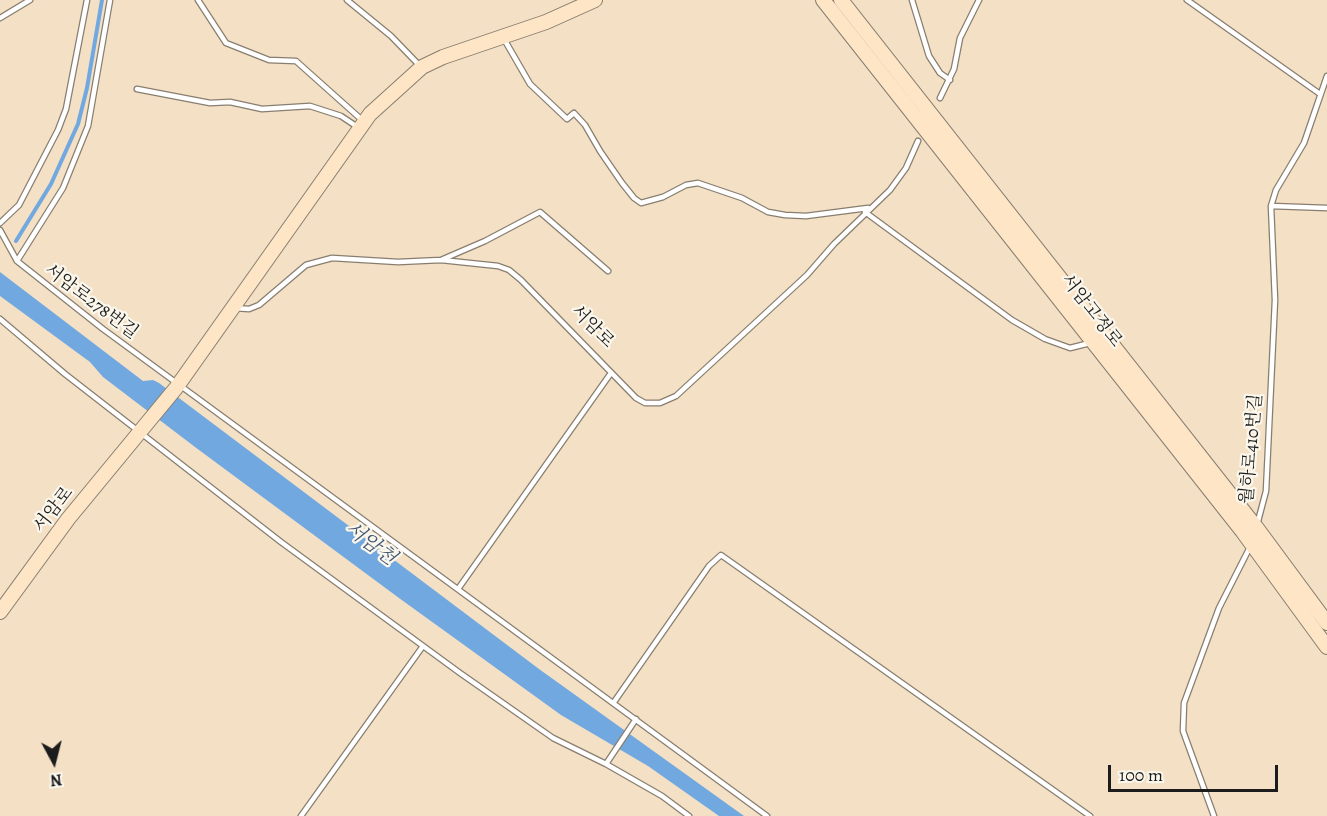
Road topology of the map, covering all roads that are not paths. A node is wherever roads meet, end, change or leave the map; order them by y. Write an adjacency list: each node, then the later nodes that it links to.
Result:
1 (30, 0): 12 (lane)
2 (87, 0): 26 (lane)
3 (110, 0): 29 (lane)
4 (198, 0): 20 (lane)
5 (347, 0): 14 (lane)
6 (595, 0): 13 (main road, 서암로)
7 (824, 0): 33 (main road, 서암고정로)
8 (841, 0): 37 (main road, 서암고정로)
9 (912, 0): 16 (lane)
10 (979, 0): 16 (lane)
11 (1187, 0): 18 (lane)
12 (0, 18)
13 (503, 36): 14 (main road, 서암로); 23 (lane)
14 (422, 68): 20 (main road, 서암로)
15 (1327, 76): 18 (lane, 월하로410번길)
16 (950, 80): 19 (lane)
17 (137, 89): 20 (lane)
18 (1320, 94): 22 (lane, 월하로410번길)
19 (940, 98)
20 (361, 125): 31 (main road, 서암로)
21 (918, 141): 23 (lane, 서암로)
22 (1270, 206): 24 (lane); 37 (lane, 월하로410번길)
23 (870, 208): 25 (lane, 서암로)
24 (1327, 208)
25 (865, 212): 33 (lane); 34 (lane, 서암로)
26 (0, 223)
27 (0, 230): 29 (lane, 서암로278번길)
28 (441, 260): 30 (lane); 31 (lane, 서암로); 34 (lane, 서암로)
29 (16, 261): 35 (lane, 서암로278번길)
30 (608, 271)
31 (232, 308): 35 (main road, 서암로)
32 (0, 319): 36 (lane)
33 (1093, 342): 38 (main road, 서암고정로)
34 (612, 373): 39 (lane)
35 (177, 386): 36 (main road, 서암로); 39 (lane, 서암로278번길)
36 (140, 433): 40 (main road, 서암로); 42 (lane)
37 (1256, 527): 38 (lane, 월하로410번길); 41 (main road, 서암고정로)
38 (1252, 543): 43 (main road, 서암고정로); 51 (lane, 월하로410번길)
39 (458, 589): 44 (lane, 서암로278번길)
40 (0, 612)
41 (1327, 623)
42 (423, 646): 46 (lane); 47 (lane)
43 (1327, 647)
44 (614, 702): 45 (lane, 서암로278번길); 50 (lane)
45 (636, 719): 46 (lane); 49 (lane, 서암로278번길)
46 (607, 761): 48 (lane)
47 (301, 816)
48 (689, 816)
49 (767, 816)
50 (1090, 816)
51 (1215, 816)

